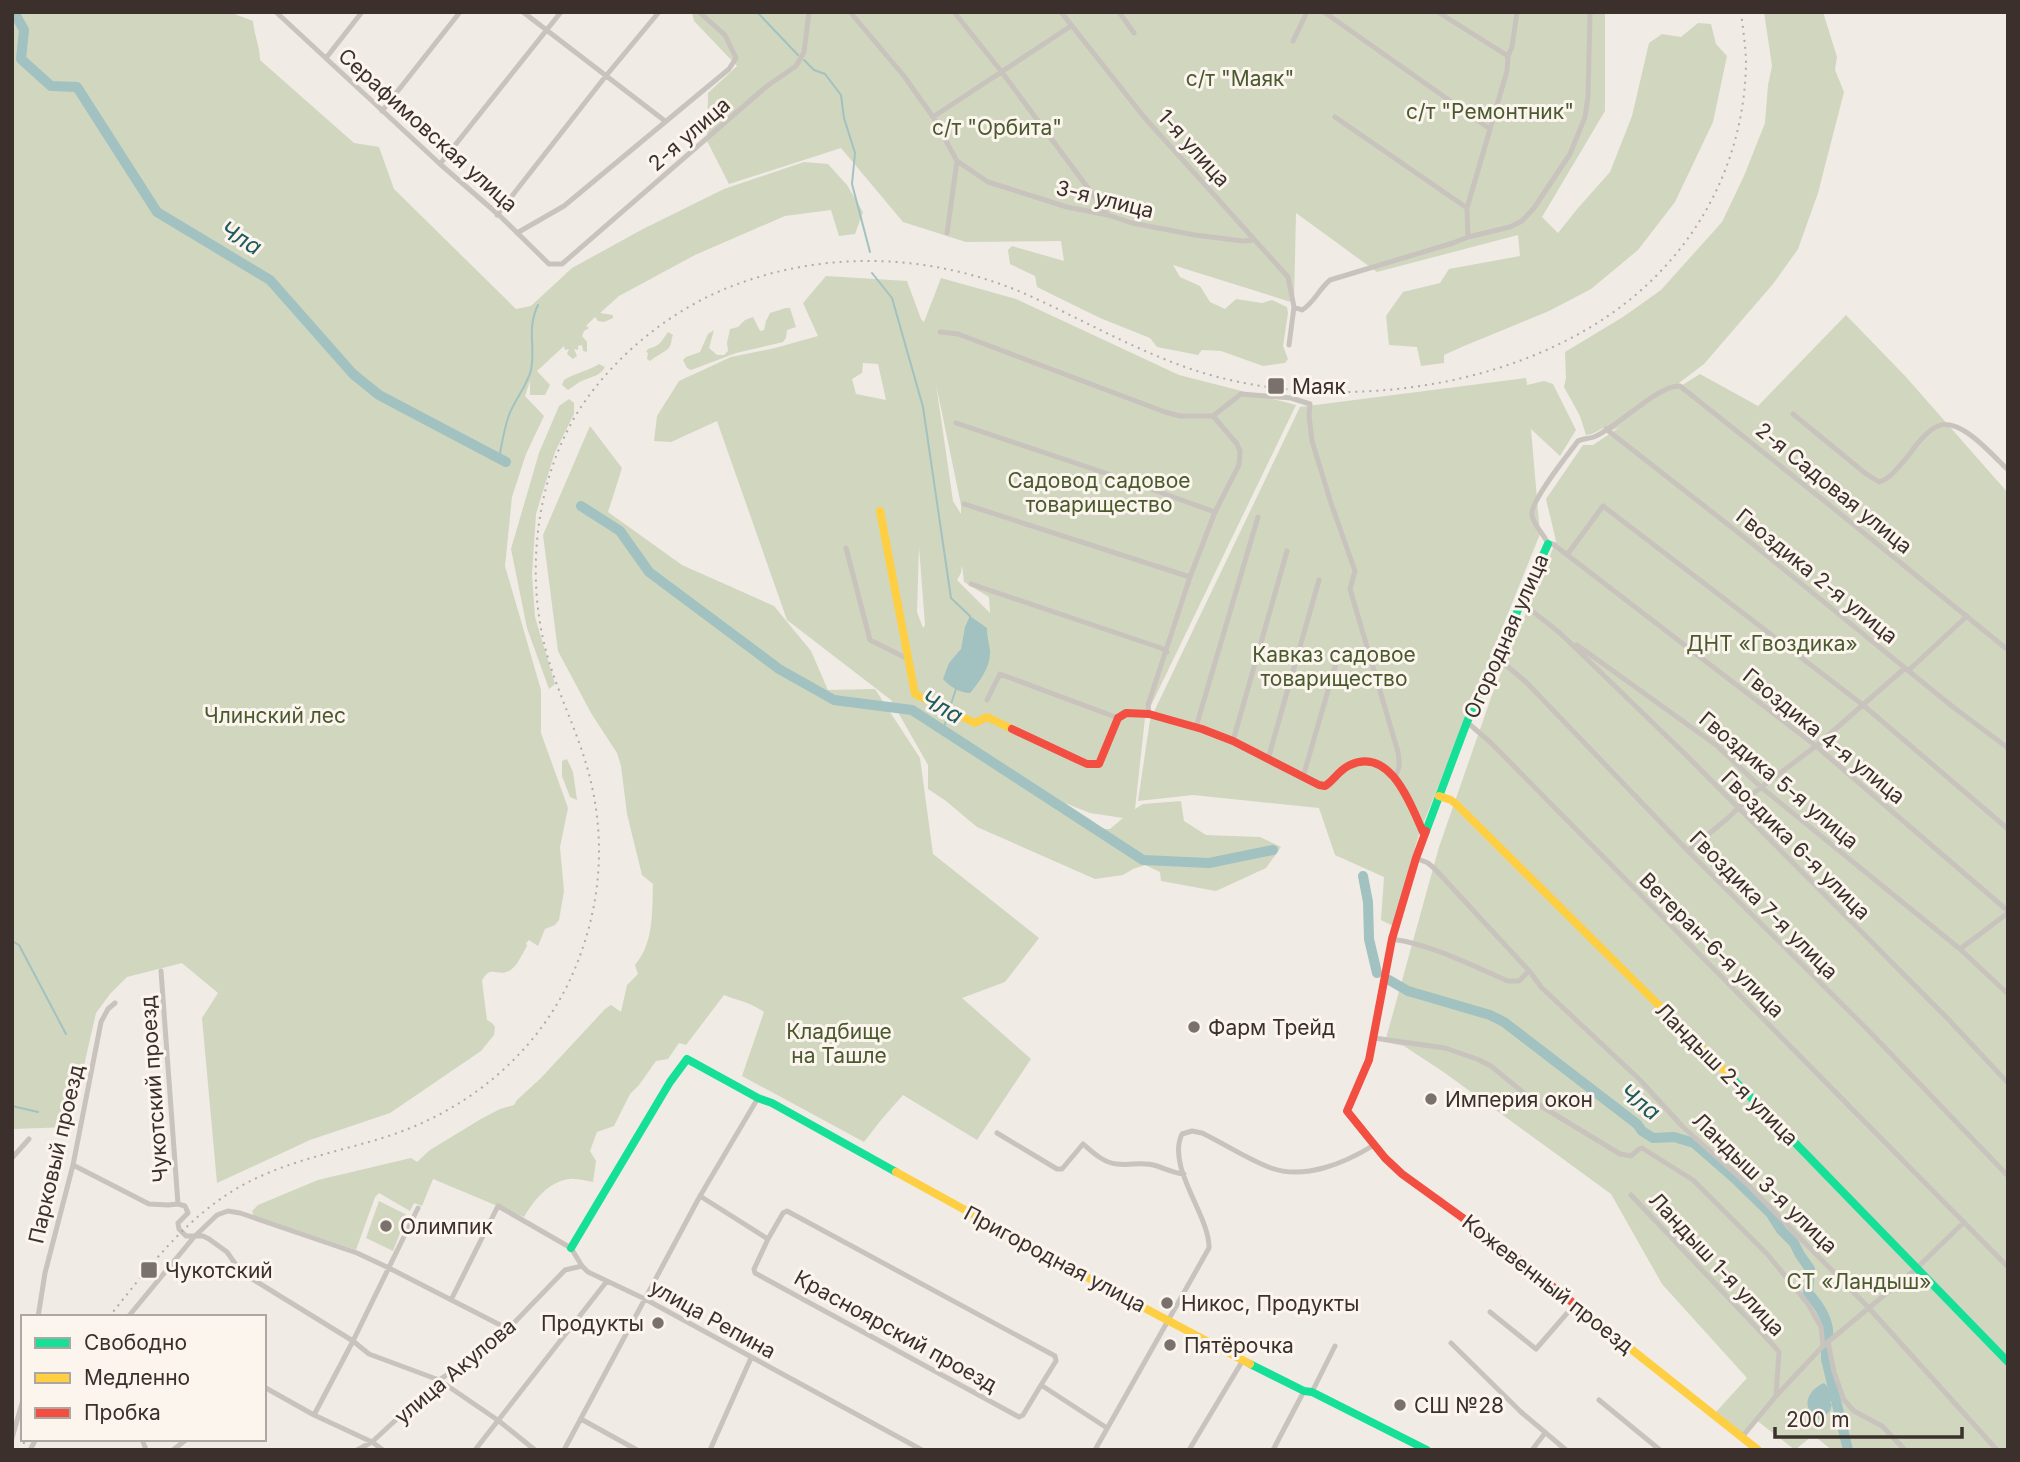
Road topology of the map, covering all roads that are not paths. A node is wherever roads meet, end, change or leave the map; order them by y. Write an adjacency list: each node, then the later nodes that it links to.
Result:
1 (276, 12): 23 (street, Серафимовская улица)
2 (362, 12): 23 (street)
3 (460, 12): 26 (street)
4 (523, 12): 19 (street)
5 (561, 12): 19 (street)
6 (659, 12): 25 (street)
7 (699, 12): 29 (street)
8 (809, 12): 40 (street, 2-я улица)
9 (850, 12): 27 (street, 3-я улица)
10 (954, 12): 24 (street)
11 (1061, 12): 18 (street, 1-я улица)
12 (1119, 12): 20 (street)
13 (1307, 12): 21 (street)
14 (1324, 12): 30 (street)
15 (1438, 12): 22 (street)
16 (1517, 12): 22 (street)
17 (1590, 12): 38 (street)
18 (1072, 26): 24 (street); 39 (street, 1-я улица)
19 (545, 30): 25 (street); 32 (street)
20 (1135, 33)
21 (1293, 41)
22 (1508, 56): 30 (street)
23 (326, 58): 26 (street, Серафимовская улица)
24 (1001, 71): 27 (street); 35 (street)
25 (605, 76): 29 (street); 34 (street)
26 (382, 111): 32 (street, Серафимовская улица)
27 (933, 117): 31 (street, 3-я улица)
28 (1335, 117): 33 (street)
29 (665, 121): 36 (street)
30 (1490, 129): 33 (street)
31 (957, 162): 35 (street, 3-я улица); 37 (street)
32 (440, 164): 34 (street, Серафимовская улица)
33 (1467, 208): 38 (street)
34 (497, 215): 36 (street, Серафимовская улица)
35 (1108, 215): 39 (street, 3-я улица)
36 (517, 233): 40 (street, Серафимовская улица)
37 (947, 233)
38 (1468, 237): 41 (street)
39 (1252, 240): 41 (street, 1-я улица)
40 (562, 264)
41 (1294, 307): 43 (street, 1-я улица)
42 (940, 332): 46 (street)
43 (1289, 345)
44 (1680, 386): 48 (street, Огородная улица); 62 (street, 2-я Садовая улица)
45 (1793, 414): 49 (street)
46 (1213, 416): 52 (street); 80 (street)
47 (956, 423): 52 (street)
48 (1606, 429): 54 (street, Огородная улица); 69 (street, Гвоздика 2-я улица)
49 (2008, 470)
50 (964, 504): 58 (street)
51 (880, 511): 66 (street)
52 (1215, 512): 58 (street)
53 (1258, 517): 75 (street)
54 (1548, 544): 57 (street, Гвоздика 4-я улица); 61 (street, Огородная улица)
55 (846, 548): 66 (street)
56 (1287, 551): 76 (street)
57 (1567, 555): 71 (street); 77 (street, Гвоздика 4-я улица)
58 (1190, 577): 65 (street)
59 (1319, 580): 79 (street)
60 (971, 584): 65 (street)
61 (1521, 603): 63 (street, Гвоздика 5-я улица); 68 (street, Огородная улица)
62 (1967, 616): 64 (street, 2-я Садовая улица); 69 (street)
63 (1559, 632): 82 (street, Гвоздика 5-я улица); 84 (street, Гвоздика 6-я улица)
64 (2008, 650)
65 (1167, 652): 72 (street)
66 (908, 659): 73 (street)
67 (1336, 663): 81 (street)
68 (1494, 664): 74 (street, Огородная улица); 87 (street, Гвоздика 7-я улица)
69 (1907, 669): 71 (street); 78 (street, Гвоздика 2-я улица)
70 (988, 700): 73 (street)
71 (1863, 705): 77 (street); 85 (street)
72 (1149, 714): 73 (street); 75 (street)
73 (1118, 718)
74 (1467, 722): 83 (street, Огородная улица); 111 (street, Ветеран-6-я улица)
75 (1196, 727): 76 (street)
76 (1233, 741): 79 (street)
77 (1816, 746): 82 (street); 89 (street, Гвоздика 4-я улица)
78 (2008, 748)
79 (1269, 759): 81 (street)
80 (1395, 776): 81 (street); 86 (street)
81 (1303, 778)
82 (1762, 788): 84 (street); 91 (street, Гвоздика 5-я улица)
83 (1438, 796): 86 (street, Огородная улица); 118 (street, Ландыш 2-я улица)
84 (1738, 808): 87 (street); 97 (street, Гвоздика 6-я улица)
85 (2008, 829)
86 (1424, 835): 88 (street, Огородная улица)
87 (1688, 851): 106 (street, Гвоздика 7-я улица)
88 (1416, 858): 90 (street, Огородная улица); 93 (street, Ландыш 3-я улица)
89 (2008, 912): 91 (street)
90 (1392, 939): 93 (street); 96 (street, Огородная улица)
91 (1960, 949): 94 (street, Гвоздика 5-я улица)
92 (161, 971): 109 (street, Чукотский проезд)
93 (1529, 971): 123 (street, Ландыш 3-я улица)
94 (2008, 994)
95 (115, 1003): 104 (street, Парковый проезд)
96 (1374, 1038): 99 (street, Огородная улица); 131 (street)
97 (2008, 1083)
98 (758, 1098): 108 (street); 114 (street, Пригородная улица); 127 (street, Пригородная улица)
99 (1347, 1111): 102 (street, Кожевенный проезд)
100 (997, 1133): 105 (street)
101 (29, 1139): 103 (street)
102 (1374, 1145): 105 (street); 122 (street, Кожевенный проезд)
103 (12, 1158)
104 (74, 1165): 109 (street, Чукотский проезд); 125 (street, Парковый проезд)
105 (1184, 1174): 127 (street)
106 (2008, 1176)
107 (1631, 1195): 140 (street, Ландыш 1-я улица)
108 (701, 1196): 113 (street); 120 (street)
109 (178, 1203): 112 (street, Чукотский проезд)
110 (418, 1208): 117 (street)
111 (1964, 1223): 116 (street); 118 (street)
112 (194, 1237): 117 (street); 126 (street); 129 (street)
113 (768, 1239): 137 (street, Красноярский проезд); 137 (street, Красноярский проезд)
114 (571, 1248): 115 (street, улица Репина); 121 (street, улица Репина)
115 (582, 1266): 119 (street, улица Репина); 128 (street, улица Акулова)
116 (2008, 1267)
117 (389, 1268): 121 (street); 129 (street)
118 (1917, 1268): 123 (street); 135 (street, Ландыш 2-я улица)
119 (607, 1281): 120 (street, улица Репина); 145 (street)
120 (645, 1299): 133 (street, улица Репина); 144 (street)
121 (451, 1300): 128 (street)
122 (1574, 1304): 124 (street); 148 (street, Кожевенный проезд)
123 (1868, 1307): 131 (street); 168 (street, Ландыш 3-я улица)
124 (1490, 1312)
125 (38, 1315)
126 (130, 1315)
127 (1169, 1320): 134 (street, Пригородная улица); 146 (street)
128 (508, 1329): 136 (street, улица Акулова)
129 (354, 1341): 136 (street); 143 (street)
130 (1451, 1343): 147 (street)
131 (1826, 1344): 140 (street); 167 (street)
132 (1335, 1346): 139 (street)
133 (751, 1358): 157 (street); 158 (street, улица Репина)
134 (1243, 1360): 139 (street, Пригородная улица); 160 (street)
135 (2008, 1362)
136 (439, 1380): 145 (street); 150 (street, улица Акулова)
137 (1041, 1385): 146 (street)
138 (266, 1388): 143 (street)
139 (1308, 1392): 161 (street); 162 (street, Пригородная улица)
140 (1776, 1396): 148 (street)
141 (1599, 1400): 165 (street)
142 (21, 1407): 149 (street)
143 (314, 1415): 150 (street)
144 (581, 1419): 155 (street); 156 (street)
145 (499, 1421): 153 (street); 154 (street)
146 (1107, 1428): 159 (street)
147 (1545, 1433): 163 (street); 164 (street)
148 (1742, 1437): 166 (street, Кожевенный проезд)
149 (12, 1438)
150 (372, 1442): 151 (street, улица Акулова); 152 (street)
151 (357, 1450)
152 (383, 1450)
153 (475, 1450)
154 (535, 1450)
155 (564, 1450)
156 (637, 1450)
157 (710, 1450)
158 (922, 1450)
159 (1095, 1450)
160 (1189, 1450)
161 (1273, 1450)
162 (1427, 1450)
163 (1532, 1450)
164 (1566, 1450)
165 (1660, 1450)
166 (1758, 1450)
167 (1905, 1450)
168 (1997, 1450)

